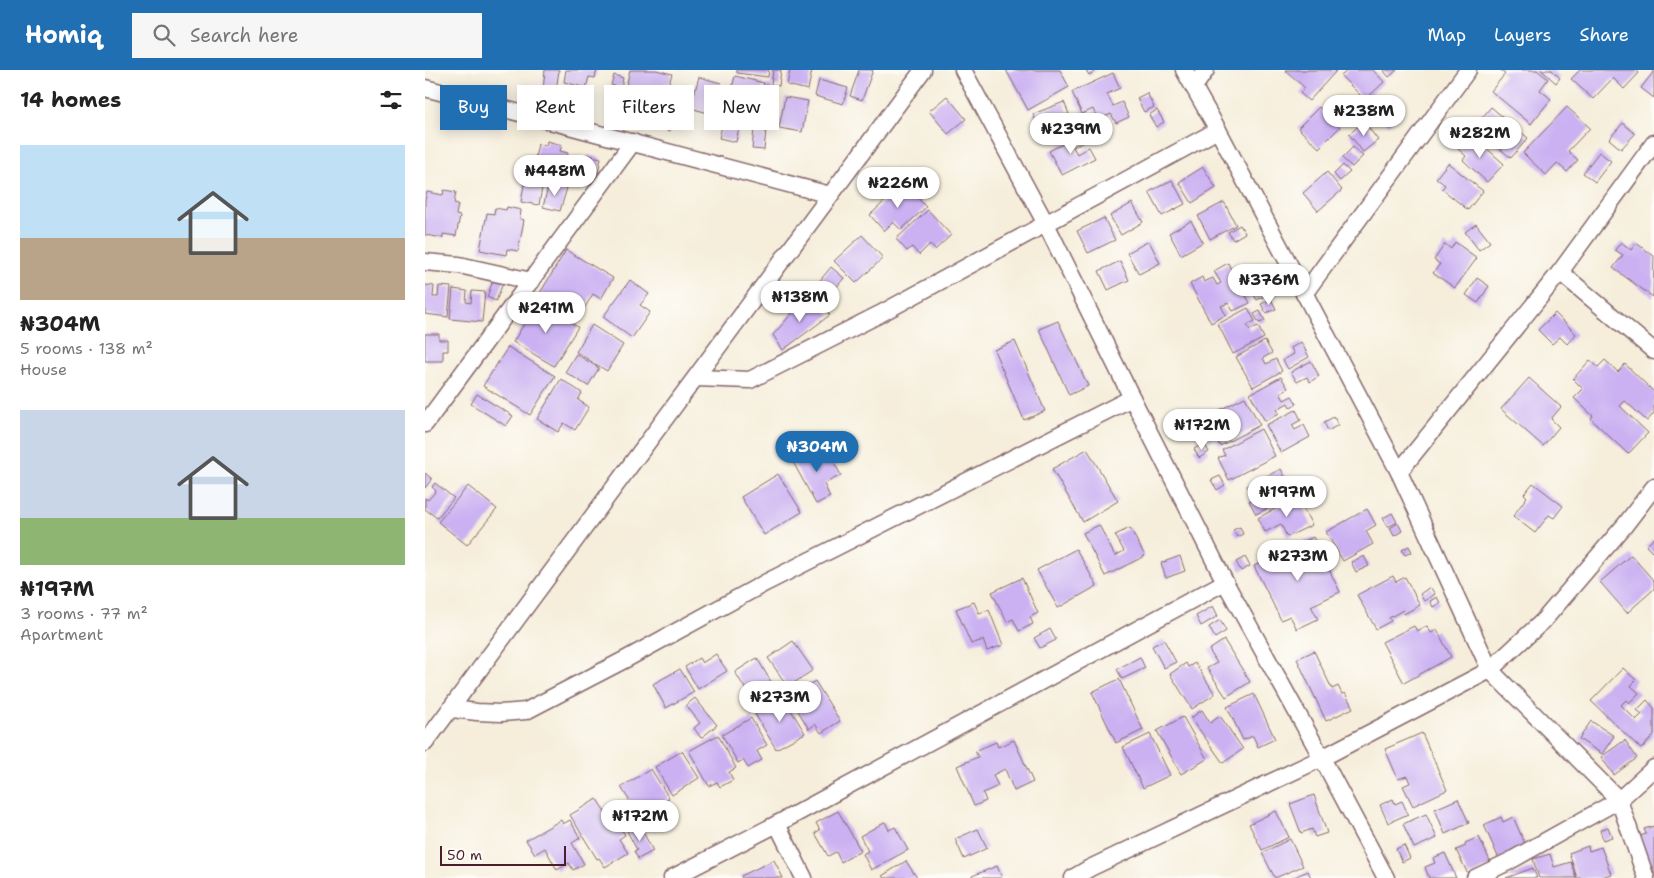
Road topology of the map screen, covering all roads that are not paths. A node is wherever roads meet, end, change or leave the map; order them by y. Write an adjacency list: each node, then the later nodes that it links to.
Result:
1 (923, 70): 11 (street)
2 (963, 70): 12 (street)
3 (1184, 70): 6 (street)
4 (1206, 70): 6 (street)
5 (1468, 70): 16 (street)
6 (1194, 87): 8 (street)
7 (425, 88): 9 (street)
8 (1218, 130): 12 (street); 16 (street)
9 (633, 142): 11 (street); 15 (street)
10 (1654, 143): 14 (street)
11 (831, 194): 18 (street)
12 (1046, 224): 18 (street); 19 (street)
13 (425, 262): 15 (street)
14 (1560, 272): 17 (street); 21 (street)
15 (531, 281): 20 (street)
16 (1304, 294): 21 (street)
17 (1654, 351)
18 (696, 378): 25 (street)
19 (1132, 398): 23 (street); 25 (street)
20 (425, 424)
21 (1399, 472): 24 (street)
22 (1654, 487): 24 (street)
23 (1225, 582): 27 (street); 30 (street)
24 (1490, 670): 27 (street); 29 (street)
25 (452, 709): 26 (street)
26 (425, 744)
27 (1322, 758): 33 (street); 34 (street)
28 (1651, 775): 29 (street)
29 (1619, 800): 35 (street); 36 (street)
30 (777, 824): 31 (street); 32 (street)
31 (672, 878)
32 (804, 878)
33 (1073, 878)
34 (1386, 878)
35 (1475, 878)
36 (1646, 878)

